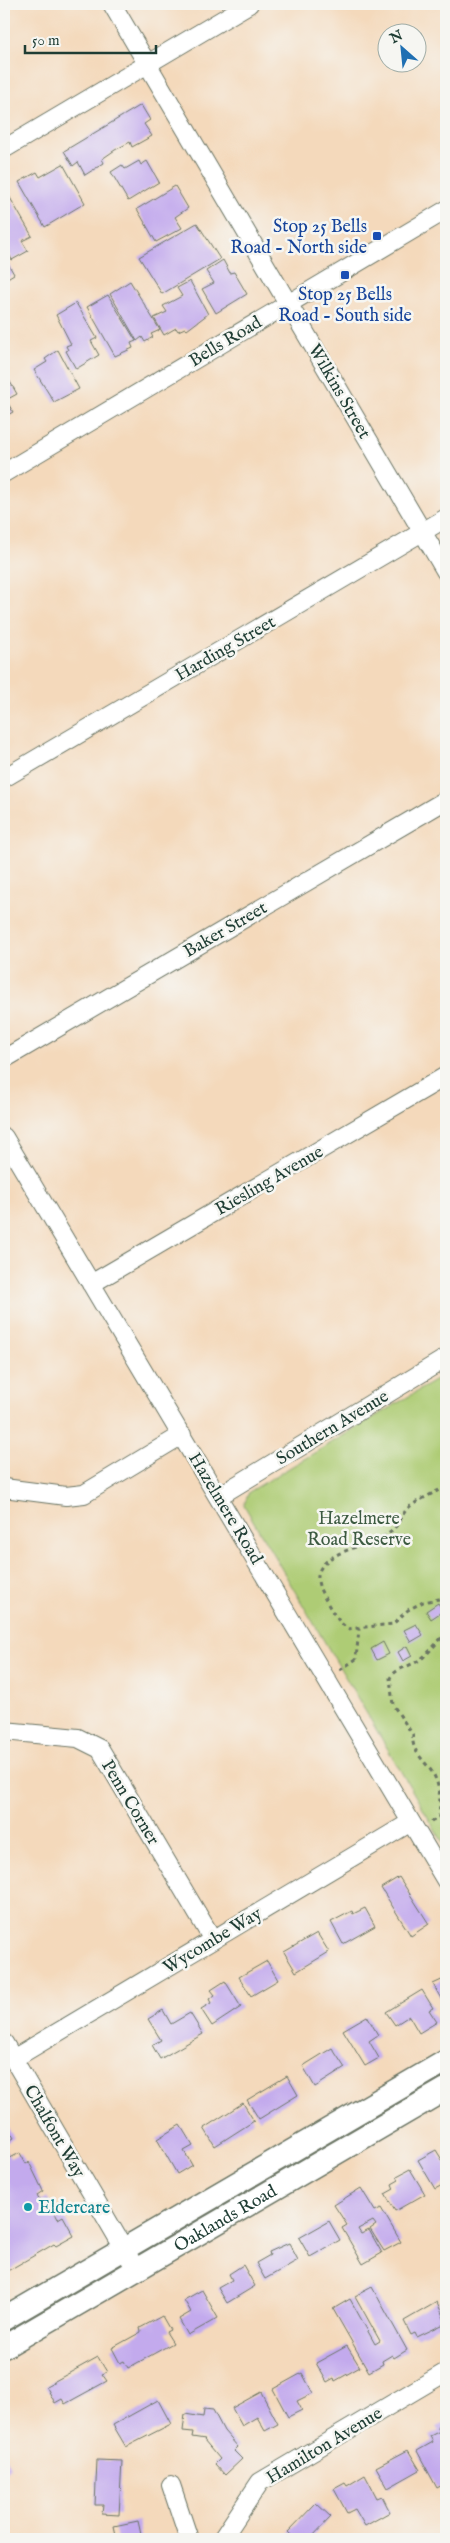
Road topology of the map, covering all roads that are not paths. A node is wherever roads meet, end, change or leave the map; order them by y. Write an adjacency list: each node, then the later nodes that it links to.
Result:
1 (112, 4): 3 (street, Wilkins Street)
2 (249, 4): 3 (street)
3 (148, 64): 4 (street); 6 (street, Wilkins Street)
4 (4, 149)
5 (446, 210): 6 (street, Bells Road)
6 (289, 303): 7 (street, Bells Road); 9 (street, Wilkins Street)
7 (4, 472)
8 (446, 518): 9 (street, Harding Street)
9 (422, 532): 10 (street, Wilkins Street); 11 (street, Harding Street)
10 (446, 572)
11 (4, 778)
12 (446, 800): 13 (street, Baker Street)
13 (4, 1059)
14 (446, 1076): 16 (street, Riesling Avenue)
15 (4, 1137): 16 (street, Hazelmere Road)
16 (91, 1284): 18 (street, Hazelmere Road)
17 (446, 1358): 20 (street, Southern Avenue)
18 (182, 1435): 19 (street); 20 (street, Hazelmere Road)
19 (4, 1488)
20 (219, 1496): 22 (street, Hazelmere Road)
21 (4, 1731): 24 (street, Penn Corner)
22 (414, 1826): 23 (street, Hazelmere Road); 24 (street, Wycombe Way)
23 (446, 1881)
24 (213, 1940): 26 (street, Wycombe Way)
25 (4, 2043): 26 (street, Chalfont Way)
26 (13, 2059): 29 (street, Chalfont Way)
27 (443, 2070): 29 (main road, Oaklands Road)
28 (446, 2089): 30 (main road, Oaklands Road)
29 (124, 2250): 30 (street, Chalfont Way); 31 (main road, Oaklands Road)
30 (137, 2271): 32 (main road, Oaklands Road)
31 (4, 2319)
32 (4, 2347)
33 (446, 2372): 36 (street, Hamilton Avenue)
34 (171, 2485): 35 (street)
35 (188, 2539)
36 (222, 2539)

